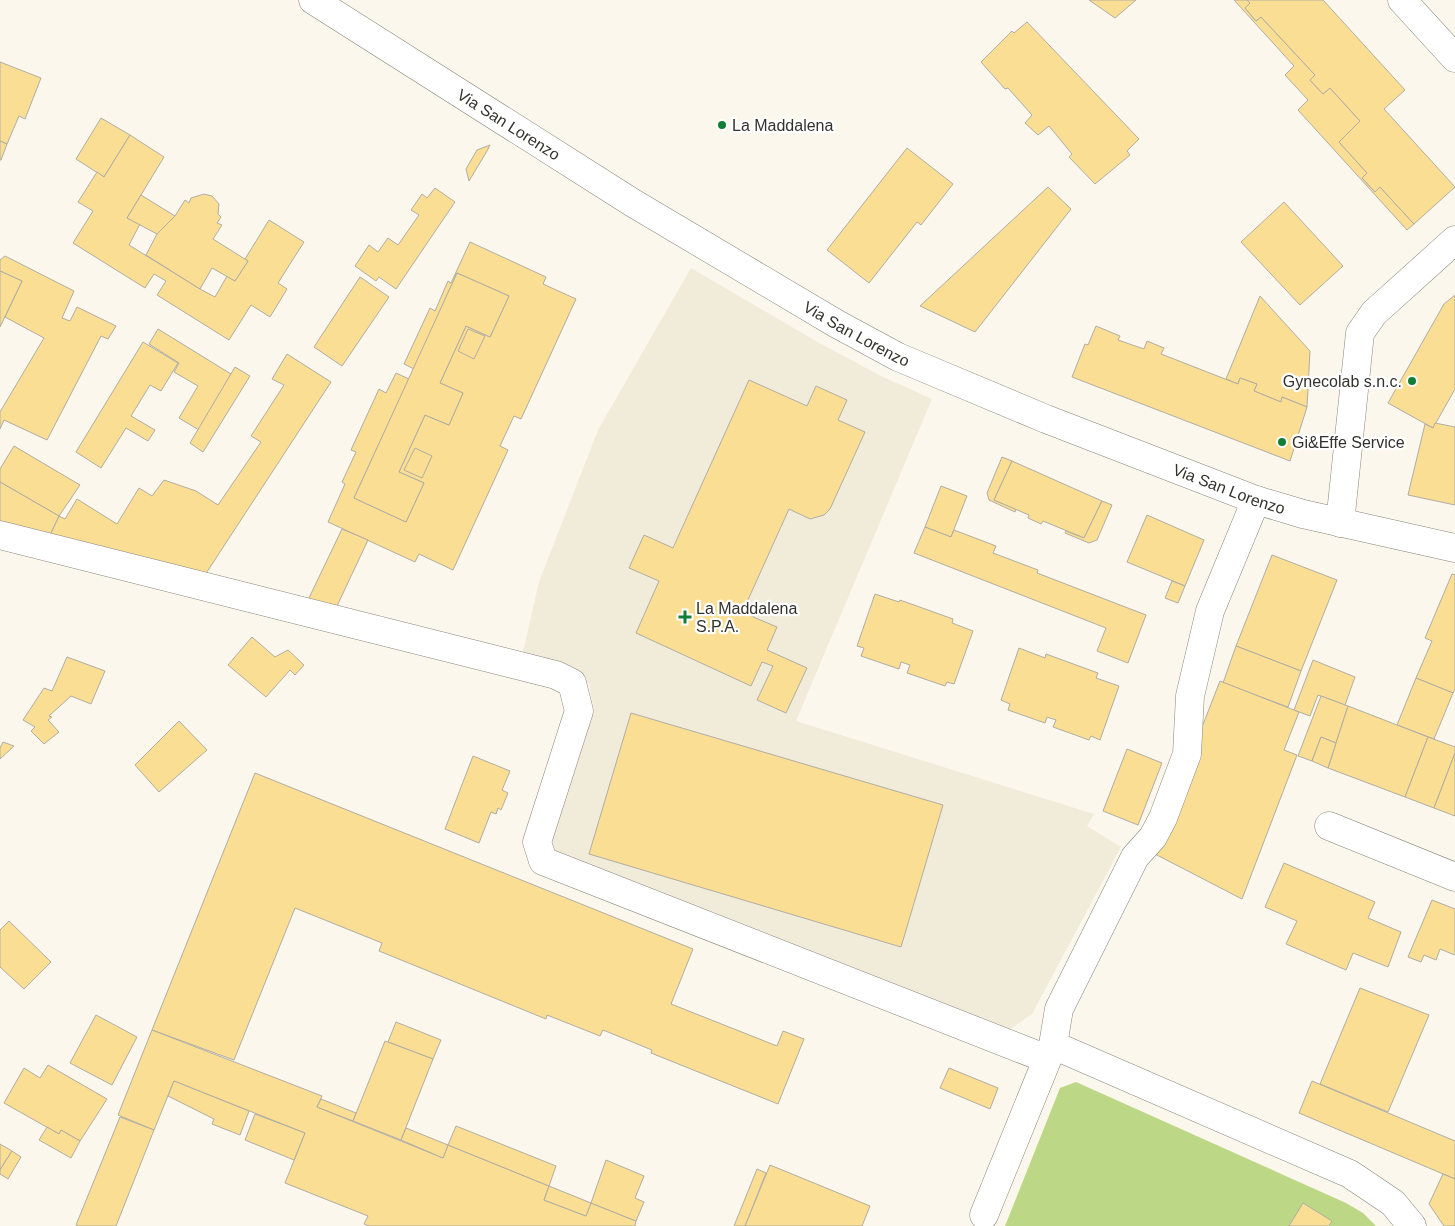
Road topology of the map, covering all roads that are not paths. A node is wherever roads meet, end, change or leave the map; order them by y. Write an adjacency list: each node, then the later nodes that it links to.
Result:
1 (313, 0): 5 (street, Via San Lorenzo)
2 (1402, 0): 3 (street)
3 (1455, 58)
4 (1455, 240): 6 (street)
5 (1256, 500): 6 (street, Via San Lorenzo); 11 (street)
6 (1340, 523): 8 (street, Via San Lorenzo)
7 (0, 535): 11 (street)
8 (1455, 548)
9 (1330, 826): 10 (street)
10 (1455, 877)
11 (1050, 1052): 12 (street); 13 (street)
12 (984, 1215)
13 (1412, 1226)

